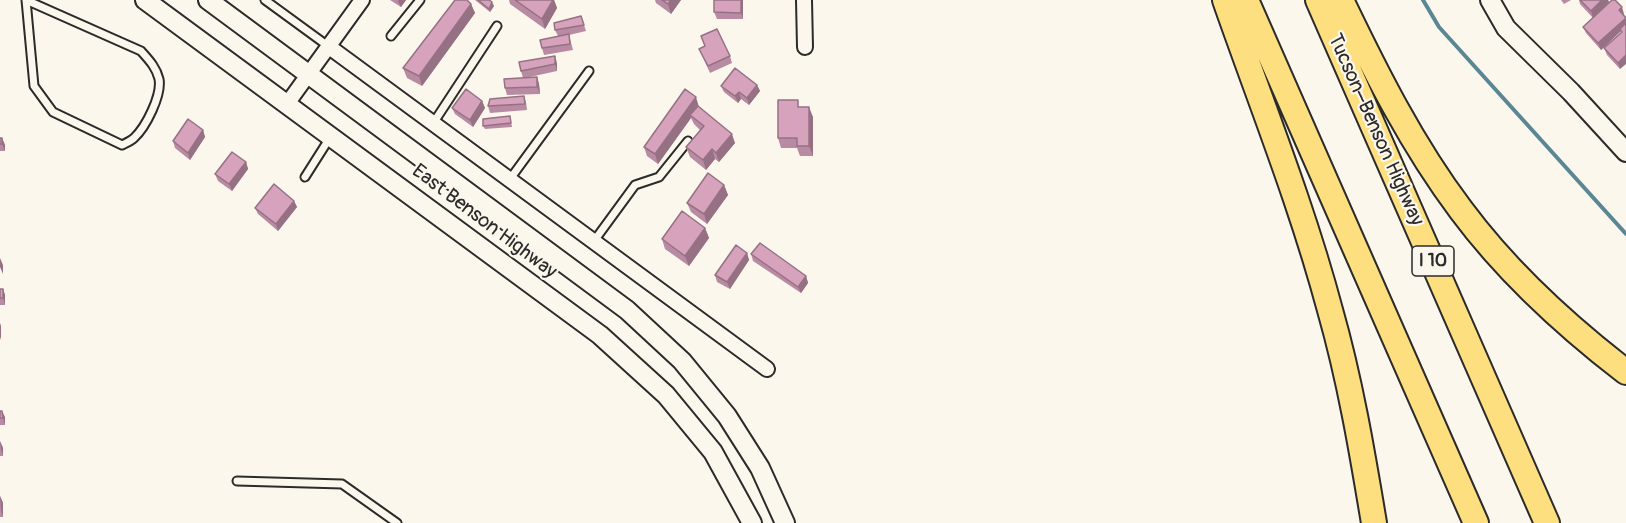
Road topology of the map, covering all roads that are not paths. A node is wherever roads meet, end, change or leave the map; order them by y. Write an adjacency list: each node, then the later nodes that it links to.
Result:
1 (26, 0): 1 (lane)
2 (145, 0): 19 (main road, East Benson Highway)
3 (208, 0): 18 (main road, East Benson Highway)
4 (266, 0): 15 (lane)
5 (362, 0): 15 (street)
6 (420, 0): 14 (lane)
7 (804, 0): 16 (street)
8 (1225, 0): 33 (highway)
9 (1246, 0): 34 (highway)
10 (1318, 0): 35 (highway, Tucson–Benson Highway / I 10)
11 (1341, 0): 28 (highway)
12 (1490, 0): 23 (main road)
13 (497, 26): 20 (lane)
14 (391, 36)
15 (328, 46): 18 (street); 20 (street)
16 (805, 47)
17 (589, 71): 25 (lane)
18 (308, 74): 19 (street); 32 (main road, East Benson Highway)
19 (287, 104): 21 (main road, East Benson Highway)
20 (434, 122): 25 (street)
21 (331, 136): 24 (lane); 31 (main road, East Benson Highway)
22 (688, 141): 26 (lane)
23 (1626, 152)
24 (305, 177)
25 (510, 179): 26 (street)
26 (594, 241): 27 (street)
27 (767, 369)
28 (1626, 372)
29 (237, 481): 30 (lane)
30 (397, 523)
31 (752, 523)
32 (785, 523)
33 (1374, 523)
34 (1476, 523)
35 (1547, 523)

